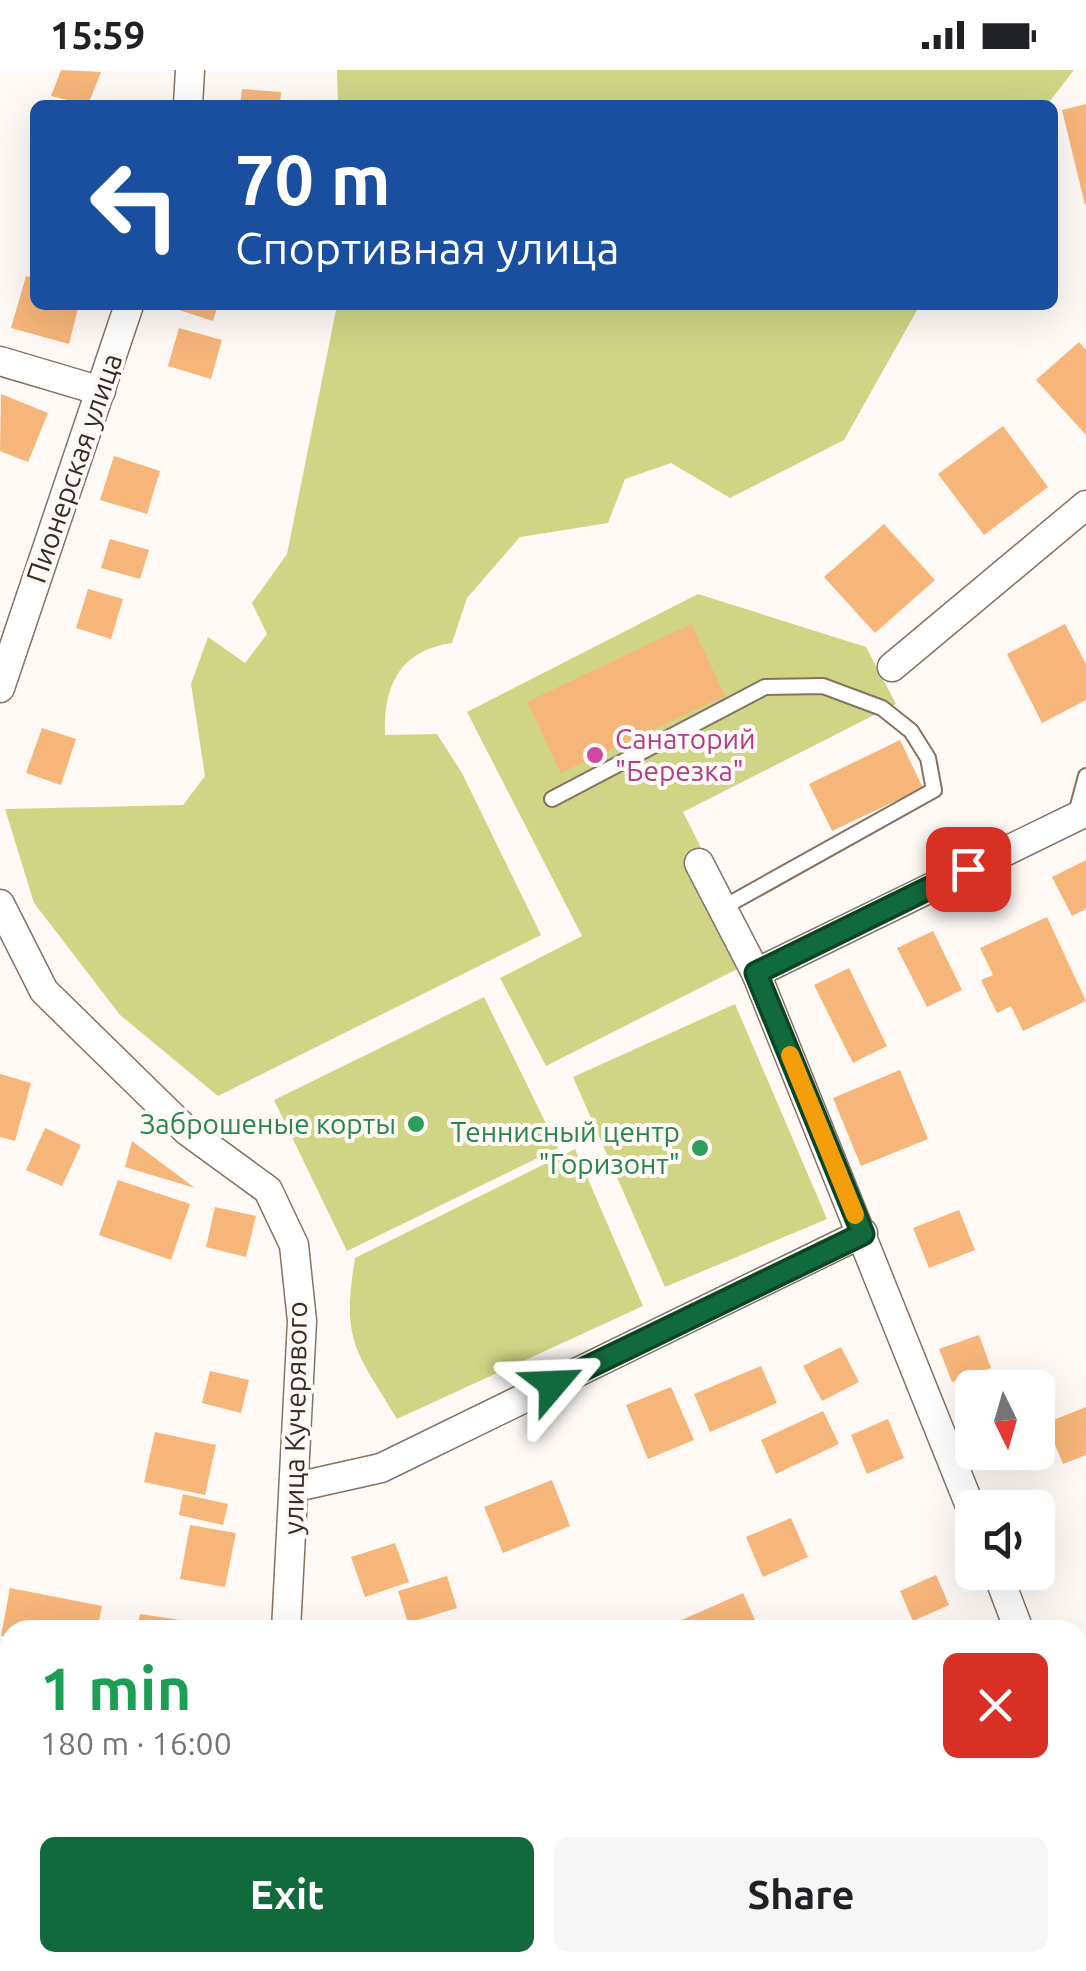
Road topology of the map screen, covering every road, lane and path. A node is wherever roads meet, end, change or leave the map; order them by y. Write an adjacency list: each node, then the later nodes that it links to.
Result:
1 (190, 70): 2 (street)
2 (188, 100)
3 (126, 310): 5 (street, Пионерская улица)
4 (0, 361): 5 (street)
5 (101, 391): 8 (street, Пионерская улица)
6 (1086, 505): 7 (street)
7 (892, 667)
8 (0, 688)
9 (1086, 776): 11 (lane)
10 (552, 798): 14 (lane)
11 (1080, 814): 15 (street)
12 (699, 863): 14 (street)
13 (0, 904): 17 (street, улица Кучерявого)
14 (724, 907): 15 (street)
15 (756, 973): 16 (street)
16 (863, 1234): 17 (street); 18 (street)
17 (296, 1487): 20 (street, улица Кучерявого)
18 (964, 1490)
19 (1004, 1590): 21 (street)
20 (287, 1620)
21 (1016, 1620)

